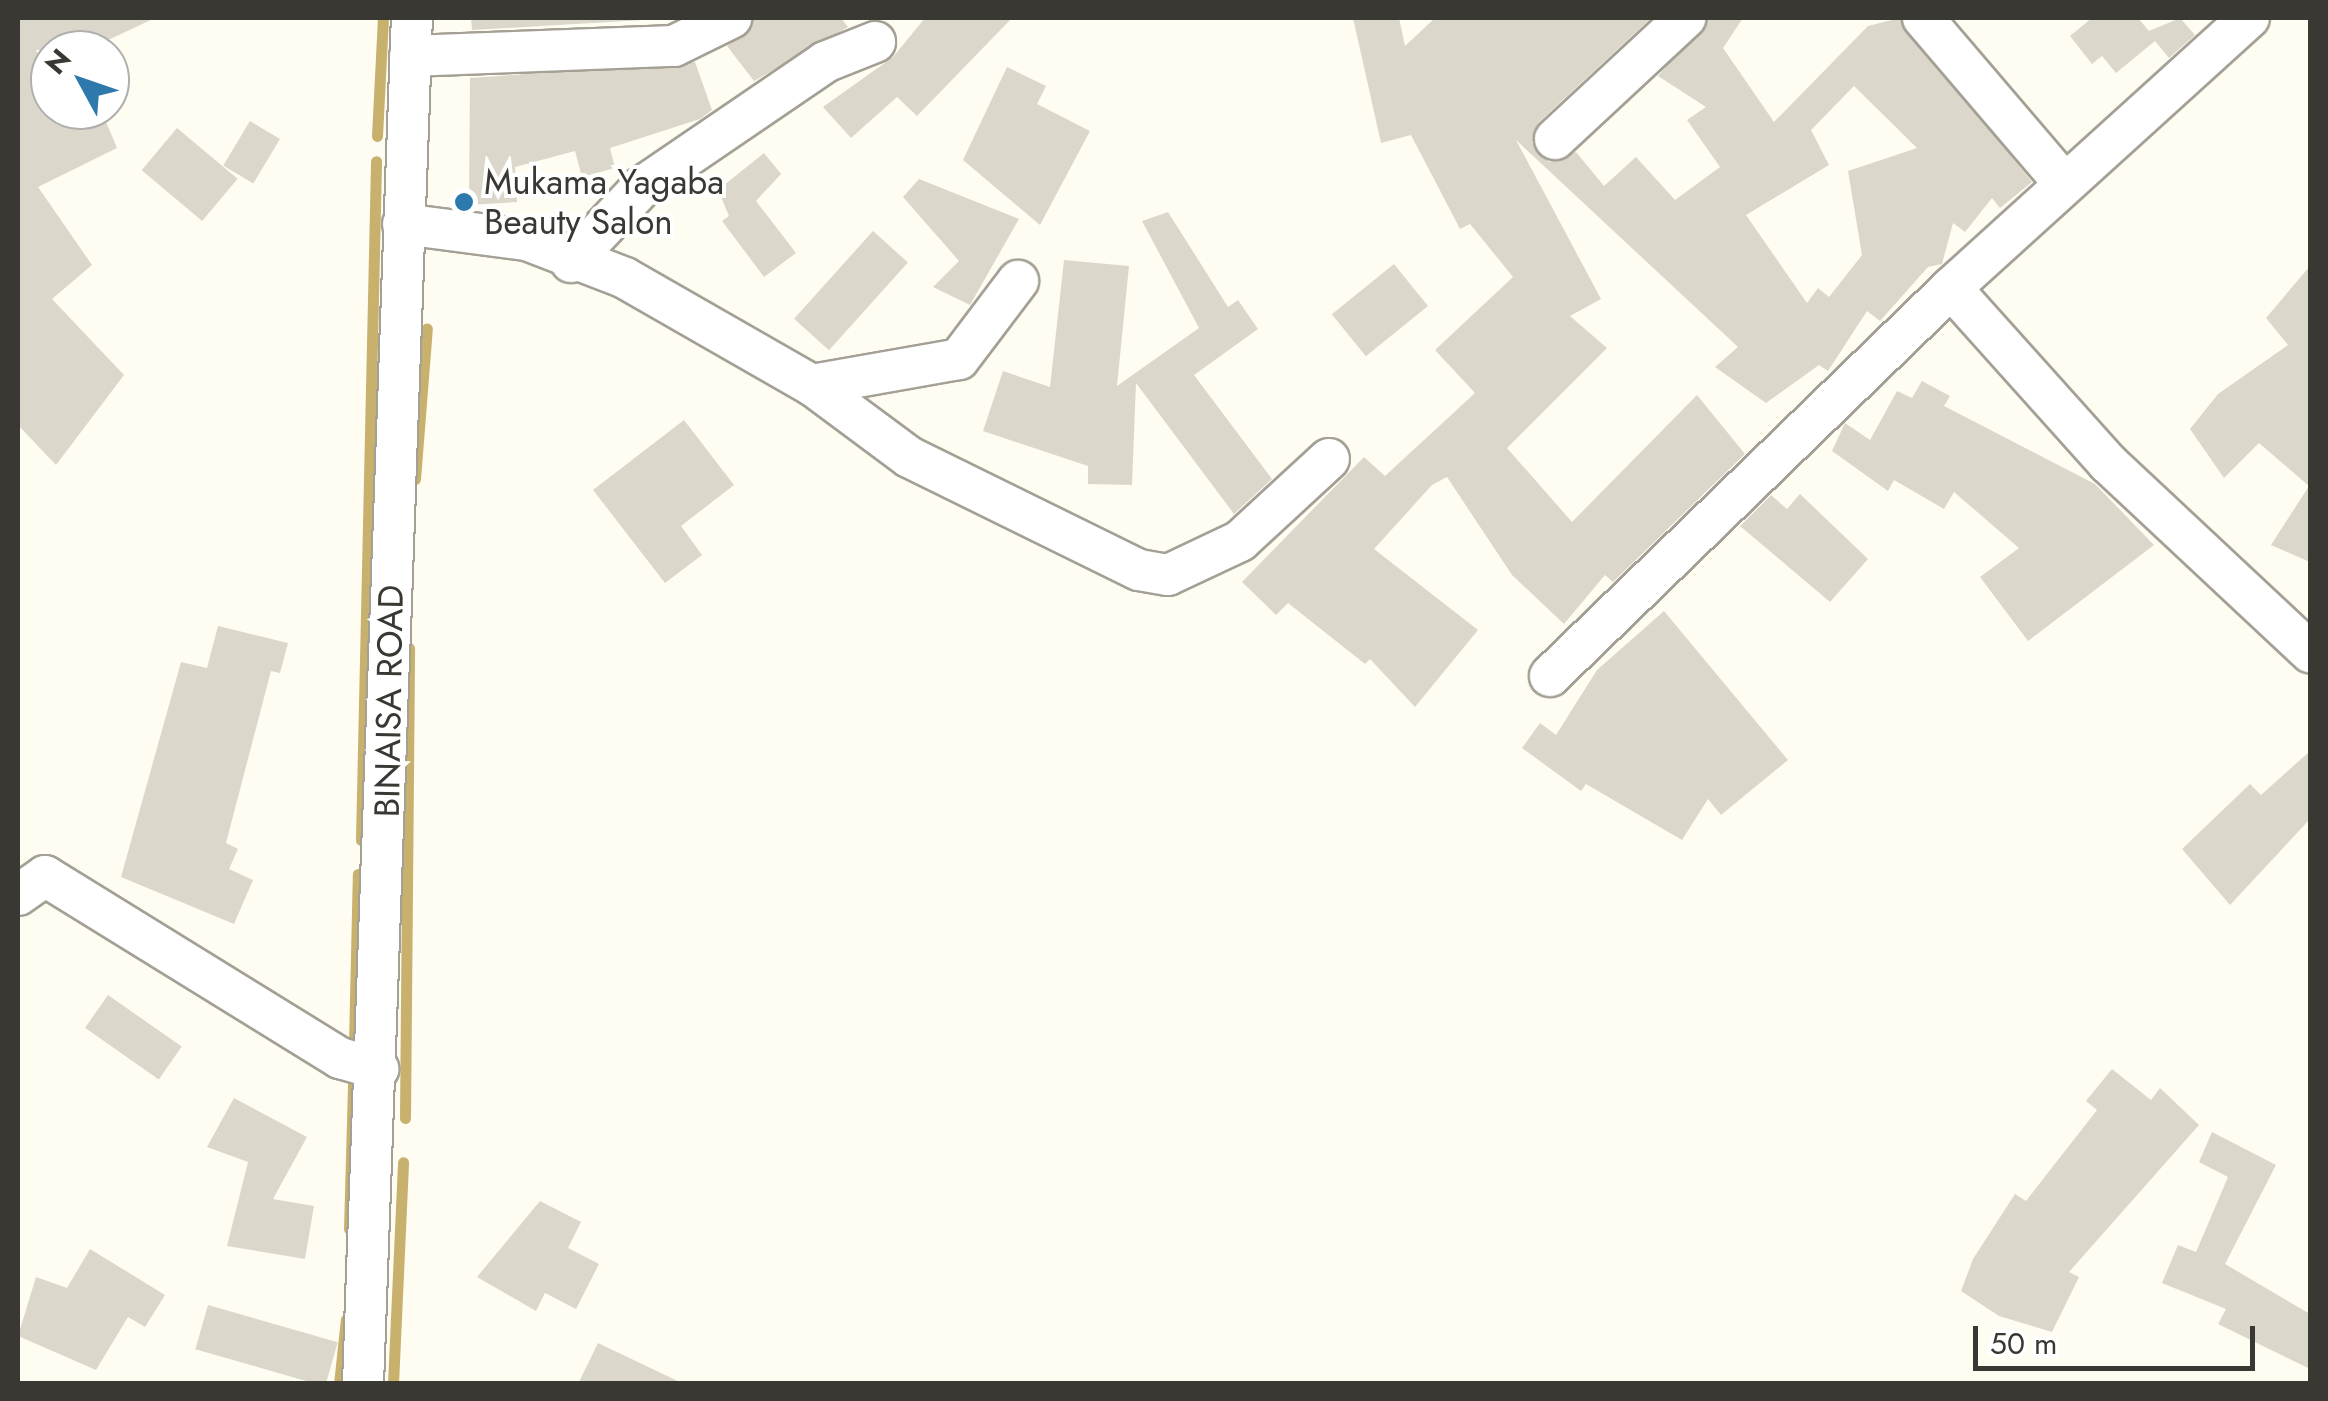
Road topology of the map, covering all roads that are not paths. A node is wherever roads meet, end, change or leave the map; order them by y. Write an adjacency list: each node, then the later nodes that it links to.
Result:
1 (731, 18): 5 (street)
2 (1685, 18): 7 (street)
3 (1924, 18): 8 (street)
4 (2249, 18): 8 (street)
5 (411, 37): 9 (street, BINAISA ROAD)
6 (875, 42): 10 (street)
7 (1555, 139)
8 (2066, 184): 12 (street)
9 (403, 224): 10 (street); 18 (street, BINAISA ROAD)
10 (571, 262): 13 (street)
11 (1018, 280): 13 (street)
12 (1950, 288): 15 (street); 16 (street)
13 (812, 384): 14 (street)
14 (1329, 459)
15 (2310, 652)
16 (1550, 676)
17 (27, 875): 18 (street)
18 (378, 1070): 19 (street, BINAISA ROAD)
19 (363, 1384)

